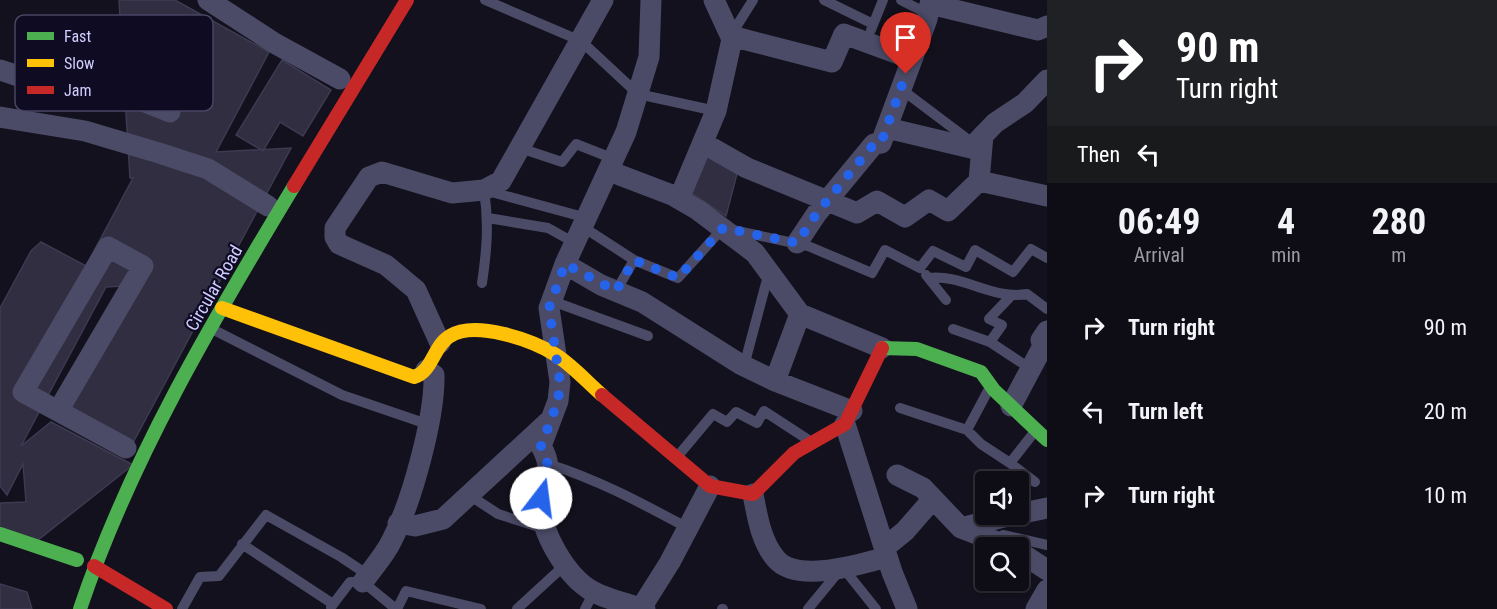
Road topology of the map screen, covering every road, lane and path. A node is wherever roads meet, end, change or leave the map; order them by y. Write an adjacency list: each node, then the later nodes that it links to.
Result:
1 (208, 0): 20 (street)
2 (407, 0): 20 (street, Circular Road)
3 (485, 0): 15 (lane)
4 (603, 0): 15 (street)
5 (651, 0): 22 (street)
6 (714, 0): 14 (street)
7 (753, 0): 14 (lane)
8 (824, 0): 13 (lane)
9 (884, 0): 13 (lane)
10 (901, 0): 11 (lane)
11 (928, 14): 12 (street); 16 (street)
12 (1047, 26)
13 (870, 33): 14 (street); 16 (street)
14 (730, 36): 23 (street)
15 (581, 41): 22 (lane); 29 (street)
16 (912, 59): 21 (street)
17 (0, 70): 18 (street)
18 (15, 75)
19 (1047, 80): 27 (street)
20 (344, 81): 52 (street, Circular Road)
21 (901, 89): 26 (street); 27 (lane)
22 (638, 94): 23 (lane); 30 (street)
23 (716, 111): 28 (street)
24 (0, 117): 36 (street)
25 (318, 118): 36 (street)
26 (887, 128): 27 (street); 35 (street)
27 (979, 139): 31 (street)
28 (702, 143): 34 (street); 35 (street)
29 (520, 148): 30 (lane); 32 (street)
30 (612, 165): 34 (street); 39 (street)
31 (979, 181): 33 (street); 35 (street)
32 (484, 190): 37 (lane); 39 (lane); 60 (street)
33 (1047, 196)
34 (679, 199): 38 (street)
35 (828, 200): 40 (street)
36 (268, 206): 68 (street)
37 (488, 218): 39 (lane); 47 (lane)
38 (723, 228): 40 (lane); 42 (lane); 45 (street)
39 (582, 229): 42 (lane); 43 (street)
40 (797, 243): 44 (lane)
41 (1047, 258): 44 (lane)
42 (634, 260): 48 (lane)
43 (565, 264): 48 (street); 51 (street)
44 (920, 268): 46 (lane)
45 (769, 272): 54 (street); 63 (lane)
46 (929, 278): 49 (lane); 50 (lane)
47 (482, 283)
48 (616, 291): 63 (street)
49 (1010, 297): 53 (lane); 58 (lane)
50 (946, 300)
51 (552, 301): 57 (lane); 62 (street)
52 (222, 308): 55 (street, Circular Road); 65 (street)
53 (1047, 309)
54 (800, 314): 61 (street); 66 (street)
55 (211, 328): 74 (lane); 106 (street, Circular Road)
56 (953, 329): 58 (lane)
57 (648, 336)
58 (990, 342): 64 (lane)
59 (1046, 342): 64 (street)
60 (440, 343): 62 (street); 65 (street)
61 (882, 348): 67 (street); 72 (street)
62 (557, 356): 73 (street); 80 (street)
63 (744, 366): 66 (street)
64 (1032, 369): 69 (street)
65 (426, 370): 74 (street)
66 (775, 381): 72 (street)
67 (992, 385): 69 (street); 75 (lane)
68 (156, 398)
69 (1011, 406): 76 (street)
70 (900, 408): 75 (lane)
71 (58, 411): 71 (street); 79 (street)
72 (848, 418): 77 (street); 103 (street)
73 (550, 420): 82 (street); 87 (street)
74 (427, 424): 91 (street)
75 (967, 430): 81 (lane)
76 (1036, 430): 78 (street); 81 (lane)
77 (810, 440): 80 (lane); 86 (street)
78 (1047, 440)
79 (127, 448)
80 (676, 457): 85 (street)
81 (1010, 463): 84 (lane)
82 (548, 464): 93 (lane); 95 (street)
83 (897, 475): 88 (street)
84 (1035, 482)
85 (710, 486): 86 (street); 93 (street)
86 (753, 494): 107 (street)
87 (469, 495): 91 (street); 95 (lane)
88 (932, 500): 94 (street); 103 (street)
89 (1047, 508): 90 (street)
90 (1029, 512)
91 (398, 523): 109 (street)
92 (975, 524): 94 (street)
93 (688, 528): 112 (street)
94 (961, 528): 97 (street)
95 (544, 530): 105 (street)
96 (0, 534): 106 (street)
97 (986, 537)
98 (992, 537): 99 (lane)
99 (1013, 537)
100 (1029, 541): 102 (lane)
101 (242, 544): 109 (lane); 111 (lane); 115 (lane)
102 (1047, 545)
103 (886, 553): 107 (street); 121 (street)
104 (1029, 558): 108 (street)
105 (566, 563): 110 (street); 118 (lane)
106 (94, 566): 113 (street, Circular Road); 114 (street)
107 (842, 569): 119 (lane); 120 (lane)
108 (1047, 570)
109 (366, 579): 111 (lane); 116 (lane)
110 (590, 601): 112 (street)
111 (331, 606)
112 (643, 608)
113 (80, 609)
114 (166, 609)
115 (182, 609)
116 (397, 609): 117 (lane)
117 (481, 609)
118 (517, 609)
119 (808, 609)
120 (876, 609)
121 (907, 609)

